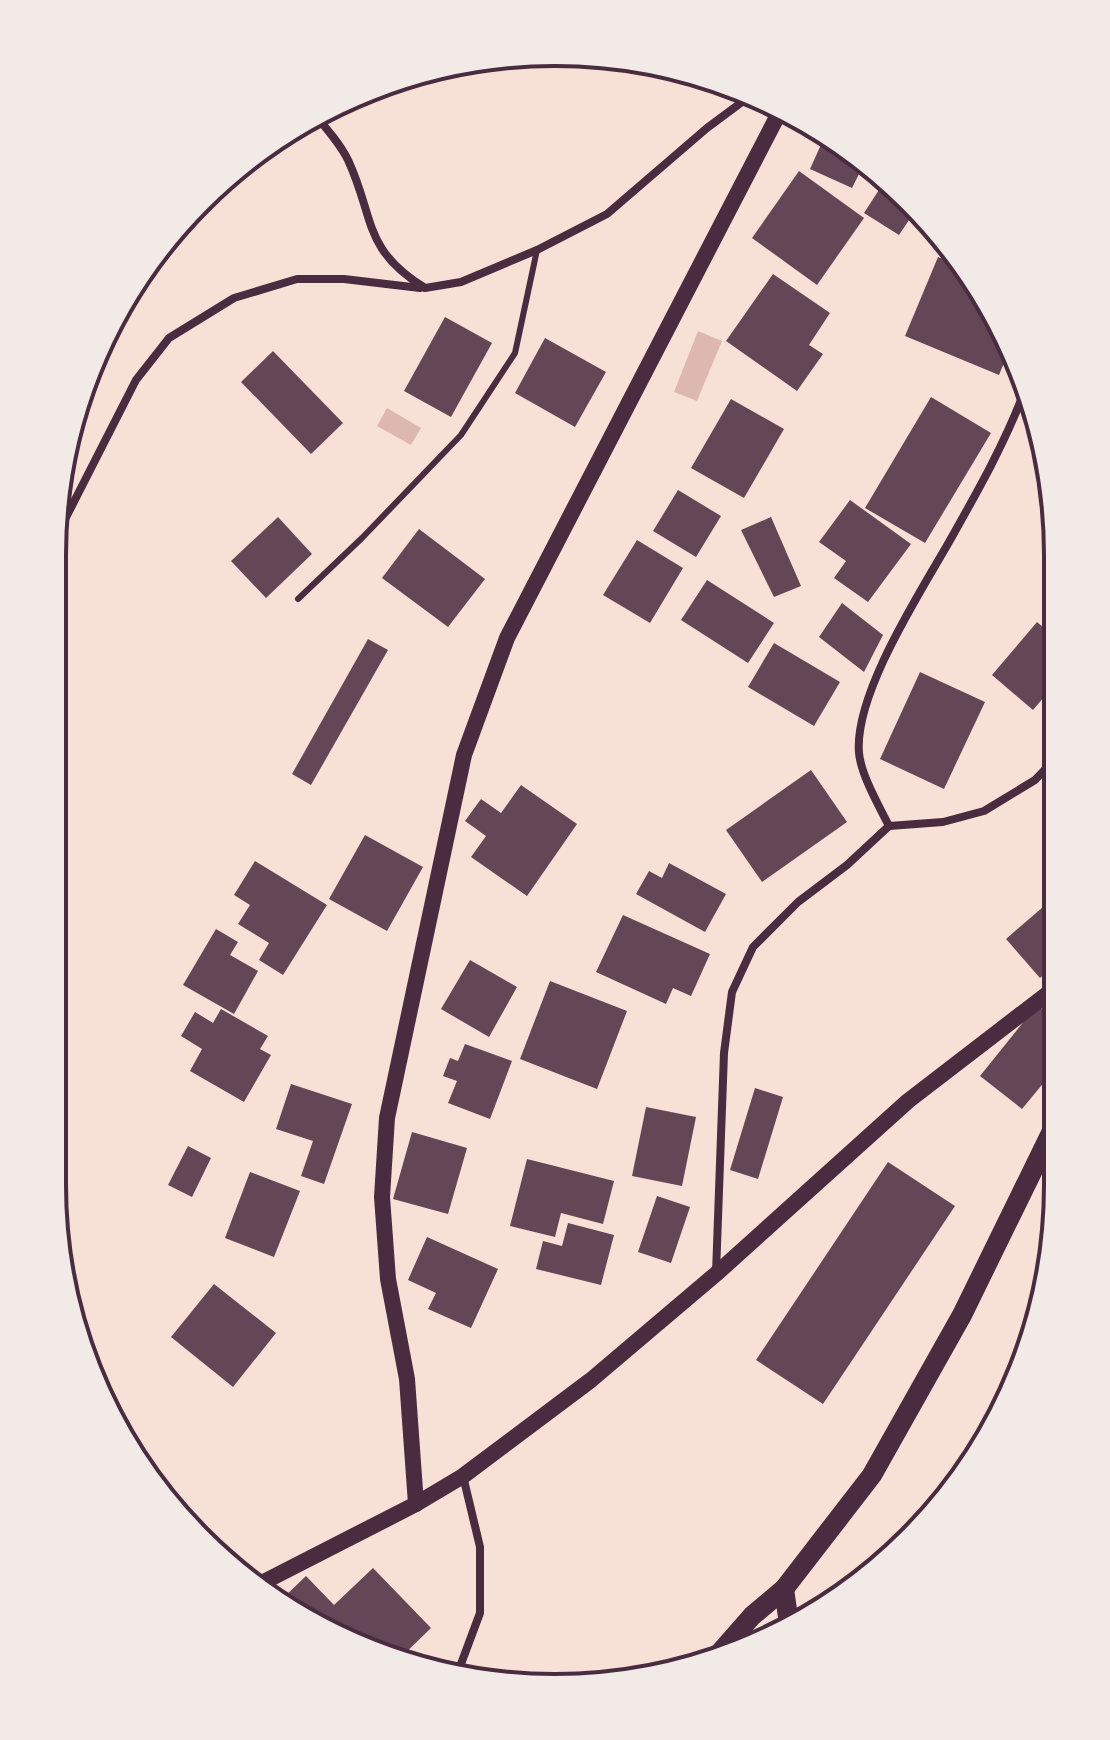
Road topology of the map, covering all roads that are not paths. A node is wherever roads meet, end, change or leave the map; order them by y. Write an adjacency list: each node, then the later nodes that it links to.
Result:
1 (741, 103): 4 (street)
2 (776, 119): 15 (main road)
3 (323, 125): 5 (street)
4 (537, 250): 5 (street); 8 (lane)
5 (425, 288): 7 (street)
6 (1020, 404): 10 (street)
7 (68, 514)
8 (298, 599)
9 (1044, 771): 10 (street)
10 (889, 826): 13 (street)
11 (1044, 996): 13 (main road)
12 (1044, 1147): 17 (main road)
13 (716, 1274): 14 (main road)
14 (463, 1476): 15 (main road); 20 (street)
15 (416, 1504): 16 (main road)
16 (267, 1580)
17 (784, 1589): 18 (main road); 19 (main road)
18 (788, 1615)
19 (730, 1642)
20 (461, 1665)

